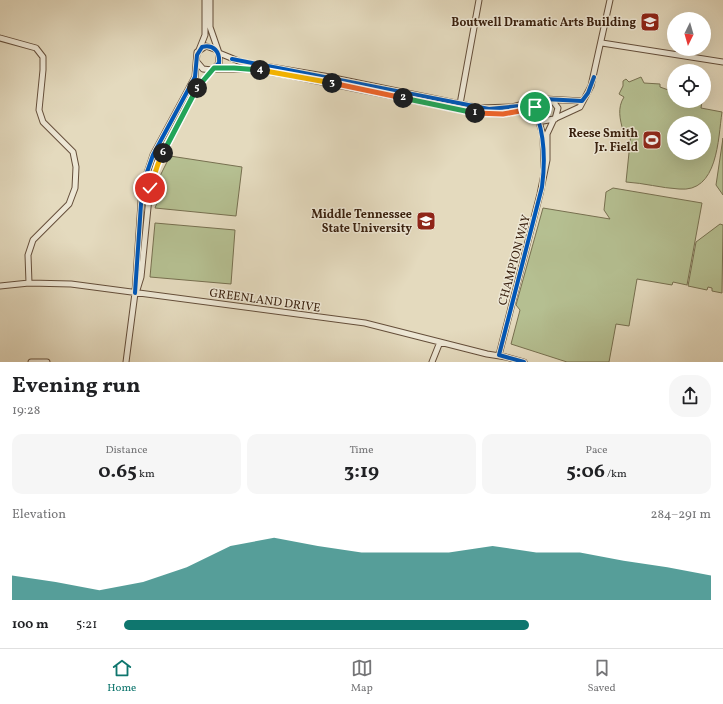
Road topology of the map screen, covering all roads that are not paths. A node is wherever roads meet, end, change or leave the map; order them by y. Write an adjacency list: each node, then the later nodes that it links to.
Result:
1 (206, 0): 7 (street)
2 (210, 0): 8 (street)
3 (479, 0): 15 (street)
4 (610, 0): 6 (street)
5 (0, 38): 19 (street)
6 (602, 43): 10 (street); 14 (street)
7 (199, 50): 8 (street); 9 (street)
8 (218, 52): 11 (street); 15 (street)
9 (196, 59): 11 (street); 21 (street)
10 (723, 62)
11 (213, 69): 16 (street); 21 (street)
12 (539, 100): 13 (street); 15 (street); 16 (street)
13 (552, 100): 14 (street); 17 (street)
14 (582, 102): 17 (street)
15 (460, 104)
16 (537, 118): 17 (street); 18 (street, CHAMPION WAY)
17 (554, 119): 18 (street, CHAMPION WAY)
18 (544, 168): 23 (street, CHAMPION WAY)
19 (28, 283): 20 (street, GREENLAND DRIVE); 21 (street, GREENLAND DRIVE)
20 (0, 286)
21 (135, 293): 22 (street, GREENLAND DRIVE); 26 (street)
22 (440, 342): 23 (street, GREENLAND DRIVE); 27 (street)
23 (499, 356): 28 (street, GREENLAND DRIVE)
24 (31, 362): 25 (street)
25 (47, 362)
26 (126, 362)
27 (432, 362)
28 (524, 362)

